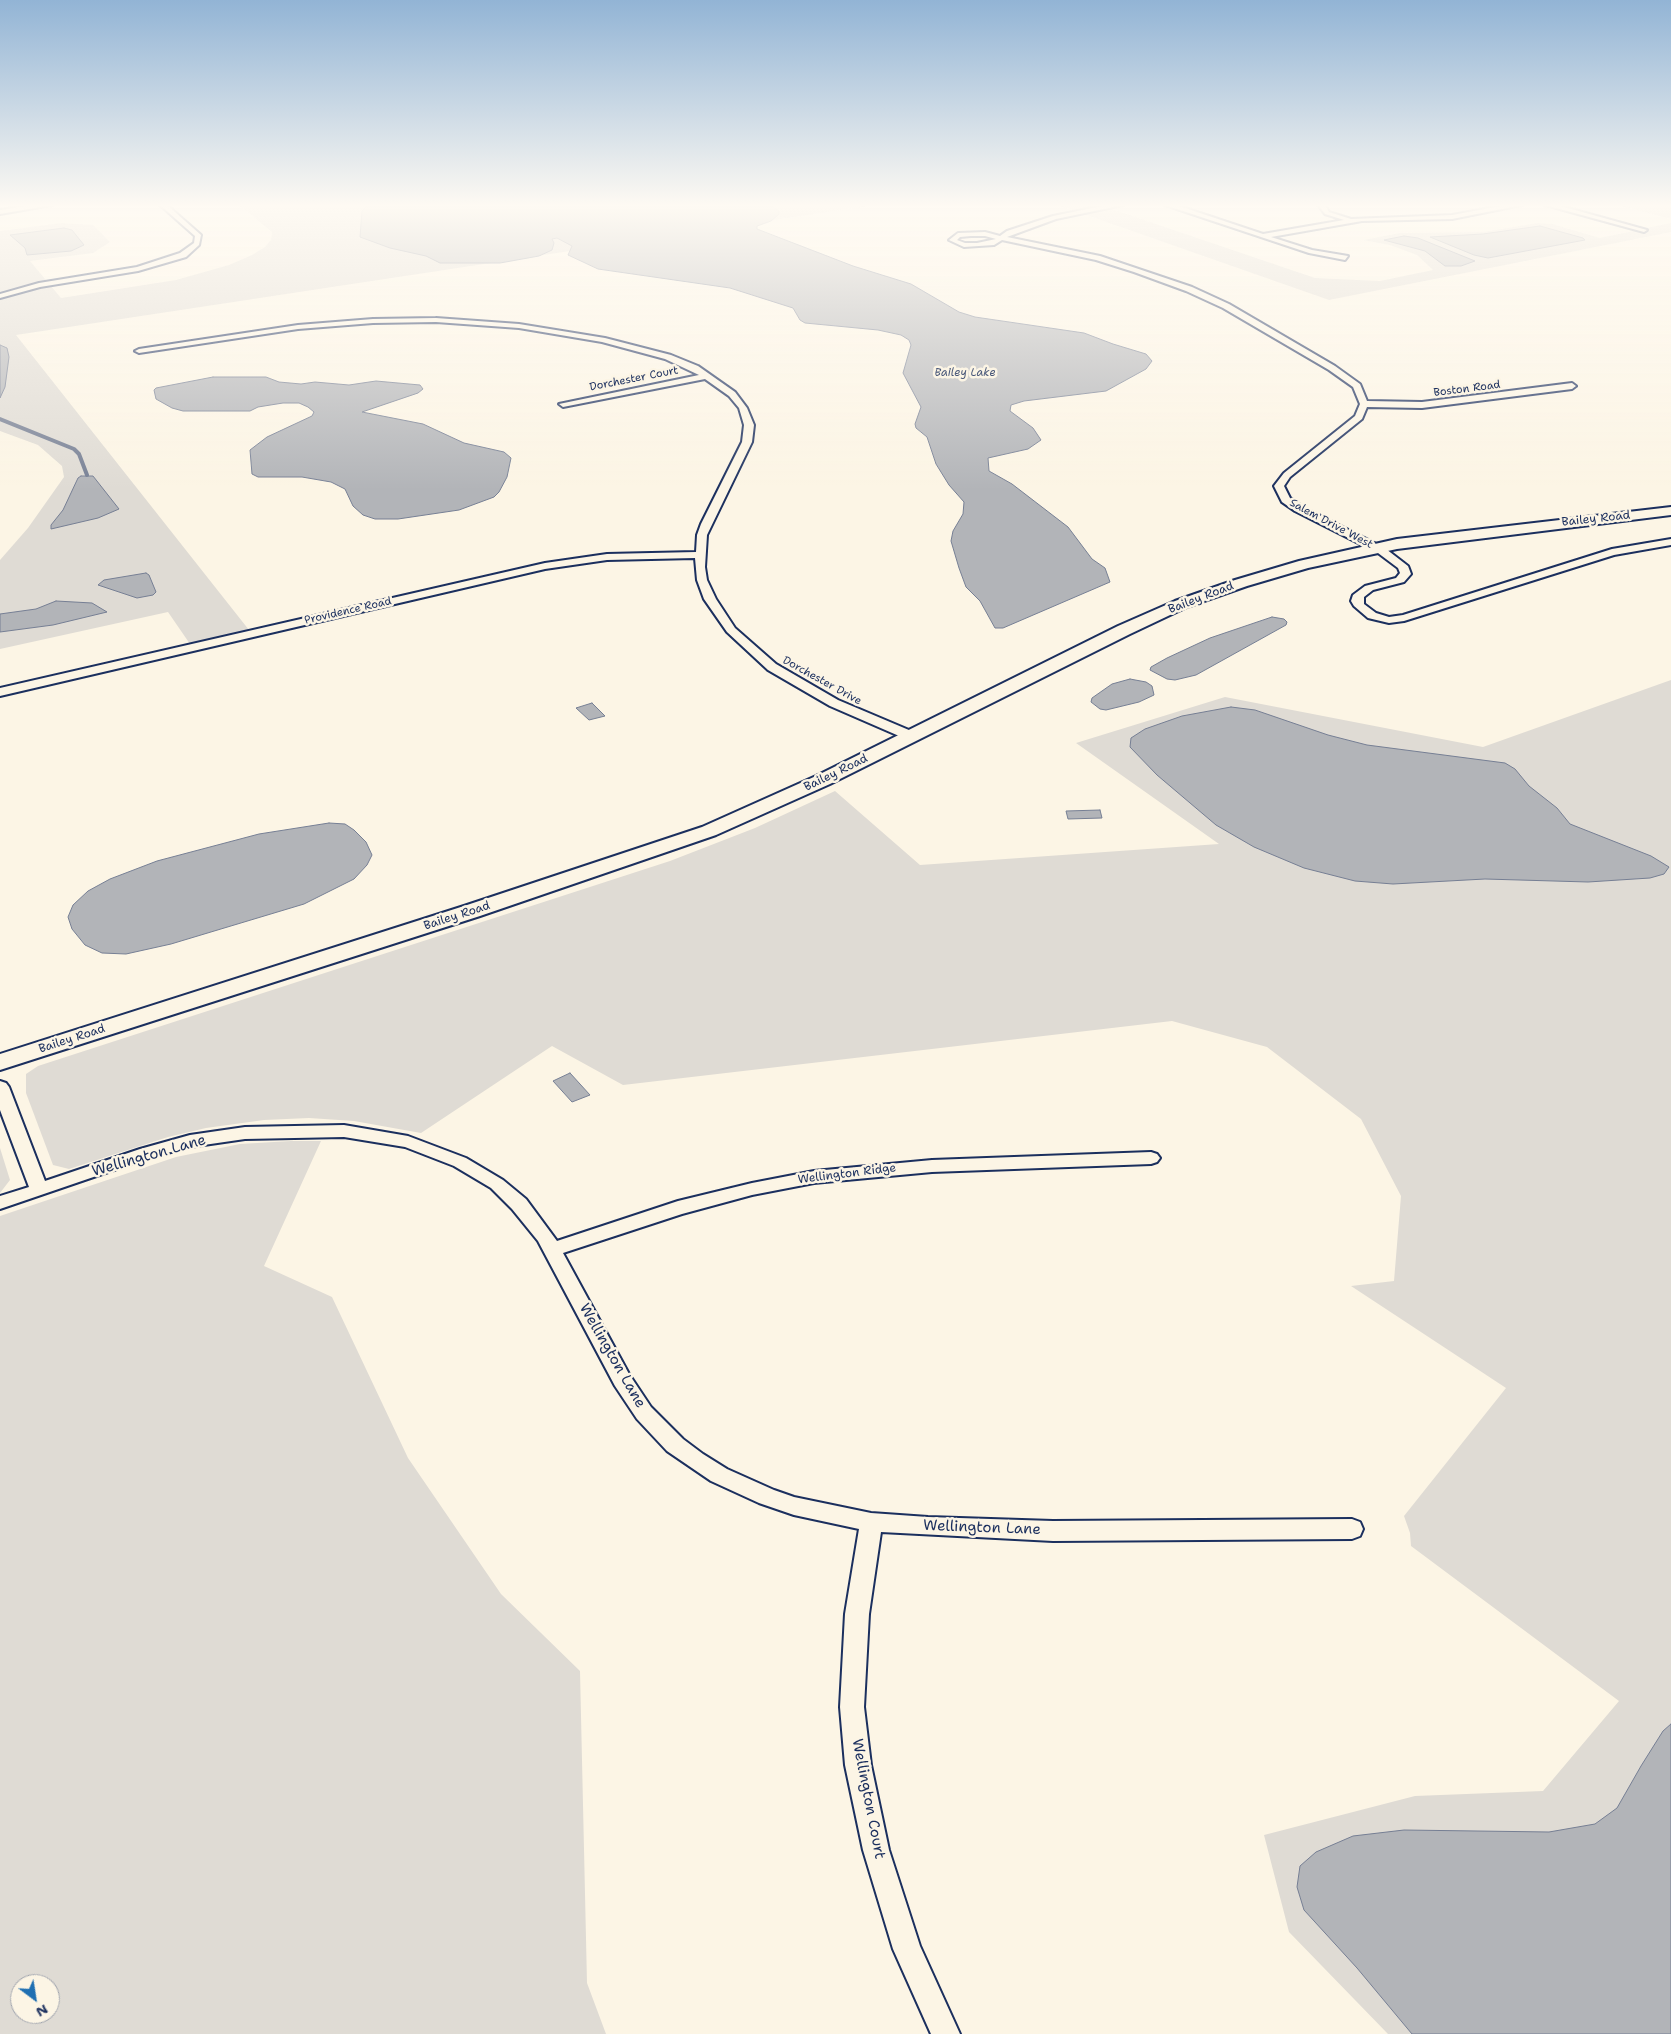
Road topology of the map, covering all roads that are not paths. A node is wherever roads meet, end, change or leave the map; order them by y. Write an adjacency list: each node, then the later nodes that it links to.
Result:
1 (1212, 300): 6 (street)
2 (139, 352): 3 (street, Dorchester Drive)
3 (708, 376): 5 (street, Dorchester Court); 10 (street, Dorchester Drive)
4 (1572, 386): 6 (street, Boston Road)
5 (563, 404)
6 (1364, 404): 9 (street, Salem Drive West)
7 (1671, 510): 9 (main road, Bailey Road)
8 (1671, 542): 9 (street, Salem Drive West)
9 (1376, 548): 12 (main road, Bailey Road)
10 (699, 554): 11 (street, Providence Road); 12 (street, Dorchester Drive)
11 (0, 692)
12 (911, 736): 13 (main road, Bailey Road)
13 (0, 1062)
14 (0, 1087): 16 (street)
15 (1151, 1158): 18 (street, Wellington Ridge)
16 (39, 1190): 17 (street, Wellington Lane); 18 (street, Wellington Lane)
17 (0, 1203)
18 (552, 1250): 19 (street, Wellington Lane)
19 (870, 1522): 20 (street, Wellington Lane); 21 (street, Wellington Court)
20 (1352, 1529)
21 (946, 2034)

